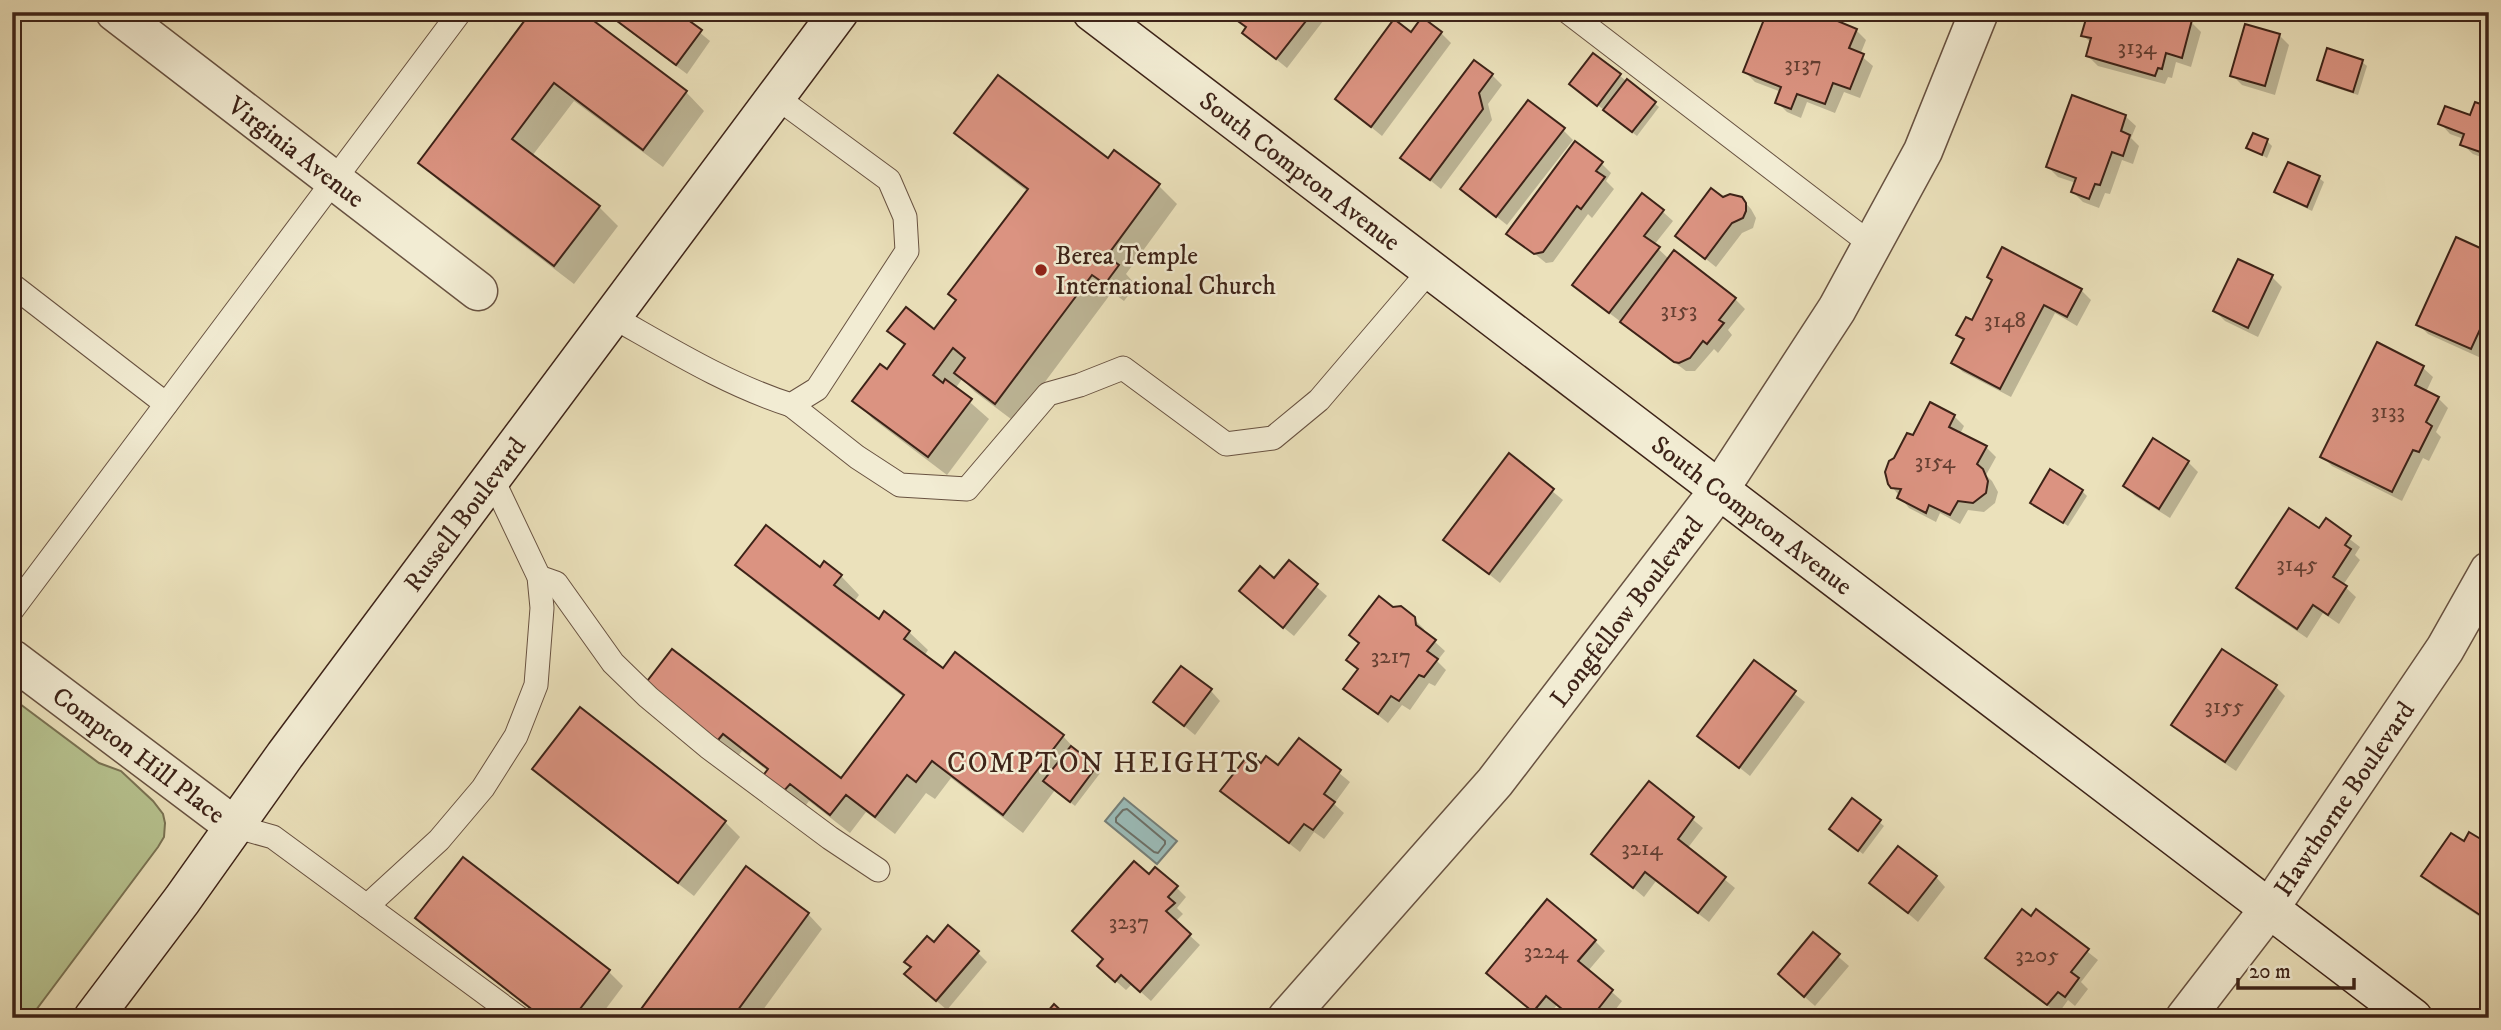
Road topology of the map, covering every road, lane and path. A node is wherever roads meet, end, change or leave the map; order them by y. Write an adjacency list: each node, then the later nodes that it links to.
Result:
1 (115, 12): 8 (main road, Virginia Avenue)
2 (460, 12): 8 (lane)
3 (839, 12): 7 (main road, Russell Boulevard)
4 (1092, 12): 10 (main road, South Compton Avenue)
5 (1567, 12): 9 (lane)
6 (1979, 12): 9 (main road, Longfellow Boulevard)
7 (776, 97): 13 (main road, Russell Boulevard); 15 (lane)
8 (334, 180): 12 (main road, Virginia Avenue); 14 (lane)
9 (1872, 245): 17 (main road, Longfellow Boulevard)
10 (1430, 270): 15 (lane); 17 (main road, South Compton Avenue)
11 (12, 285): 14 (lane)
12 (478, 291)
13 (612, 317): 15 (lane); 16 (main road, Russell Boulevard)
14 (166, 404): 20 (lane)
15 (792, 405)
16 (492, 478): 19 (lane); 22 (main road, Russell Boulevard)
17 (1719, 490): 25 (main road, South Compton Avenue); 28 (main road, Longfellow Boulevard)
18 (2489, 571): 25 (main road, Hawthorne Boulevard)
19 (539, 577): 23 (lane); 24 (lane)
20 (12, 610)
21 (12, 659): 22 (main road, Compton Hill Place)
22 (234, 827): 24 (lane); 26 (main road, Russell Boulevard)
23 (878, 870)
24 (367, 906): 27 (lane)
25 (2269, 909): 29 (main road, Hawthorne Boulevard); 30 (main road, South Compton Avenue)
26 (93, 1018)
27 (519, 1018)
28 (1287, 1018)
29 (2185, 1018)
30 (2413, 1018)

